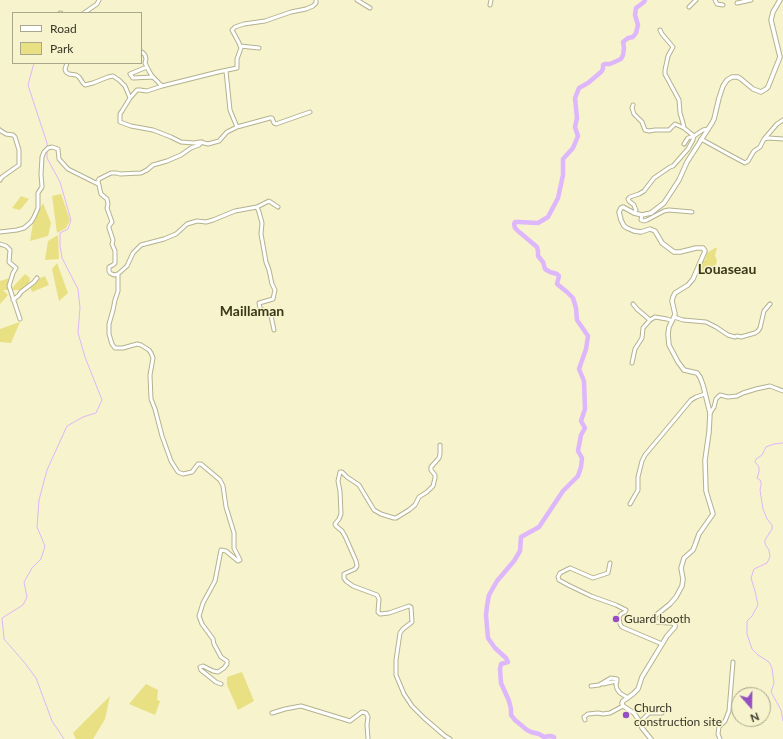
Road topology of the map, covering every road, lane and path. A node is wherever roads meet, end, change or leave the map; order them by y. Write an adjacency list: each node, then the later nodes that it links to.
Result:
1 (99, 0): 14 (street)
2 (316, 0): 16 (street)
3 (357, 0): 13 (street)
4 (491, 0): 10 (street)
5 (696, 0): 12 (street)
6 (715, 0): 11 (street)
7 (751, 0): 9 (street)
8 (780, 0): 30 (street)
9 (737, 3)
10 (490, 5)
11 (722, 5)
12 (689, 7)
13 (370, 8)
14 (85, 12)
15 (660, 30): 29 (street)
16 (240, 46): 17 (street); 21 (street)
17 (259, 48)
18 (142, 52): 20 (street)
19 (67, 64): 24 (street)
20 (147, 67): 22 (street); 22 (street)
21 (226, 71): 23 (street); 28 (street)
22 (153, 76): 23 (street)
23 (162, 86): 24 (street)
24 (130, 98): 36 (street)
25 (633, 105): 29 (street)
26 (310, 112): 28 (street)
27 (783, 120): 33 (street)
28 (237, 127): 36 (street)
29 (684, 128): 32 (street)
30 (708, 129): 32 (street); 35 (street)
31 (0, 130): 38 (street)
32 (694, 136): 37 (street); 43 (street)
33 (765, 138): 34 (street); 35 (street)
34 (783, 139)
35 (701, 140): 44 (street)
36 (202, 142): 39 (street)
37 (684, 144)
38 (0, 180)
39 (98, 184): 45 (street); 47 (street)
40 (257, 207): 41 (street); 47 (street); 55 (street)
41 (278, 207)
42 (692, 212): 44 (street)
43 (634, 213): 44 (street); 53 (street)
44 (642, 215)
45 (0, 232)
46 (0, 244): 49 (street)
47 (118, 274): 66 (street)
48 (37, 278): 49 (street)
49 (13, 300): 52 (street)
50 (633, 304): 54 (street)
51 (770, 304): 53 (street)
52 (20, 319)
53 (673, 319): 54 (street); 58 (street)
54 (650, 320): 56 (street)
55 (274, 330)
56 (632, 363)
57 (783, 391): 59 (street)
58 (705, 394): 59 (street); 61 (street)
59 (710, 413): 63 (street)
60 (440, 445): 76 (street)
61 (630, 504)
62 (610, 563): 63 (street)
63 (662, 644): 69 (street)
64 (733, 662): 78 (street)
65 (617, 681): 67 (street); 68 (street); 69 (street)
66 (221, 684)
67 (602, 684)
68 (591, 686)
69 (628, 698): 70 (street)
70 (623, 706): 73 (street); 74 (street)
71 (272, 713): 75 (street)
72 (662, 713): 74 (street)
73 (585, 720)
74 (640, 722): 77 (street)
75 (368, 739)
76 (450, 739)
77 (650, 739)
78 (720, 739)

